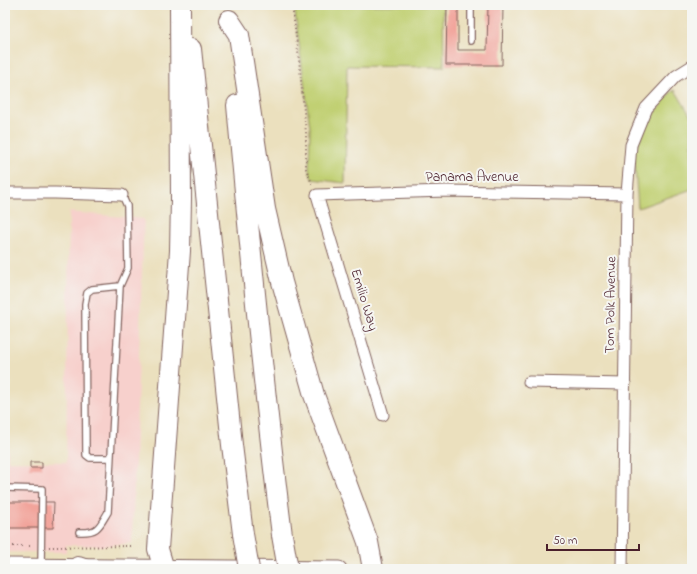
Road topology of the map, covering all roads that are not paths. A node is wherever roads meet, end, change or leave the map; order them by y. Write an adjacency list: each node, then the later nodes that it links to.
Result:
1 (180, 5): 21 (highway)
2 (187, 5): 22 (highway, bridge)
3 (471, 5): 5 (lane)
4 (228, 13): 23 (highway, bridge); 25 (highway)
5 (471, 41)
6 (692, 66): 8 (street, Tom Polk Avenue)
7 (5, 193): 9 (street)
8 (627, 194): 10 (street, Panama Avenue); 13 (street, Tom Polk Avenue)
9 (122, 195): 11 (lane)
10 (317, 195): 14 (street, Emilio Way)
11 (120, 286): 15 (lane); 15 (lane)
12 (529, 382): 13 (street)
13 (625, 384): 26 (street, Tom Polk Avenue)
14 (384, 415)
15 (110, 458): 17 (lane)
16 (5, 488): 19 (lane)
17 (79, 532)
18 (5, 566): 19 (main road)
19 (41, 566): 20 (main road)
20 (81, 568): 21 (main road)
21 (164, 569): 24 (main road)
22 (248, 569)
23 (288, 569)
24 (339, 569)
25 (373, 569)
26 (622, 569)

